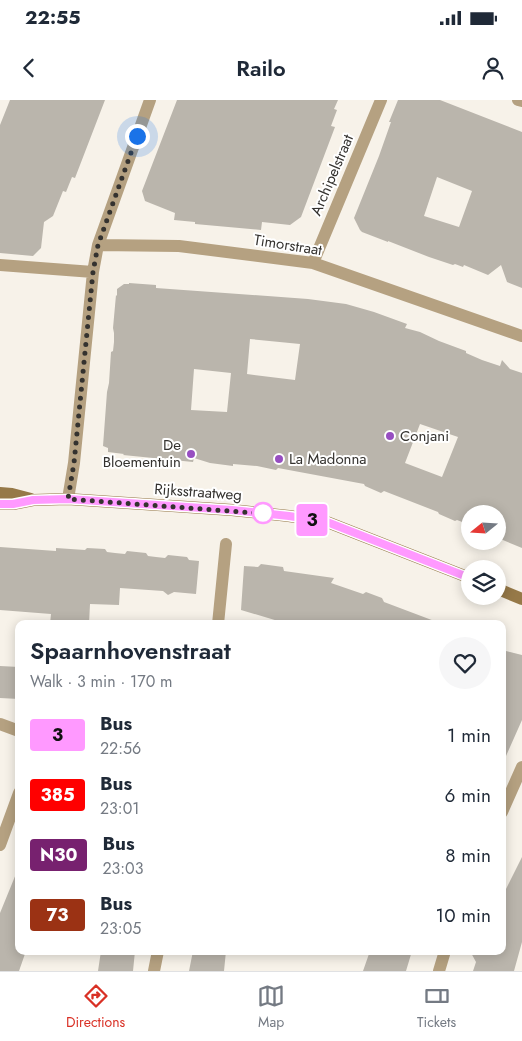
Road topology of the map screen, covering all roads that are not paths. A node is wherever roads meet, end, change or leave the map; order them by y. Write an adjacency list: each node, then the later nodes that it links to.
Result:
1 (150, 100): 5 (street)
2 (381, 100): 6 (street, Archipelstraat)
3 (518, 100): 4 (street)
4 (522, 101)
5 (98, 245): 6 (street, Timorstraat); 8 (street)
6 (313, 263): 9 (street, Timorstraat)
7 (0, 265): 8 (street)
8 (93, 272): 11 (street)
9 (522, 336)
10 (0, 494): 12 (main road, Rijksstraatweg)
11 (68, 499): 12 (main road, Rijksstraatweg); 15 (main road, Rijksstraatweg)
12 (33, 500): 13 (main road, Rijksstraatweg)
13 (0, 504)
14 (226, 544): 18 (street)
15 (461, 574)
16 (506, 592): 17 (main road)
17 (522, 599)
18 (218, 620)
19 (0, 724): 20 (street)
20 (15, 730)
21 (522, 767): 22 (street)
22 (506, 803)
23 (15, 804): 24 (street)
24 (0, 845)
25 (157, 955): 27 (street)
26 (444, 955): 28 (street)
27 (154, 971)
28 (439, 971)

